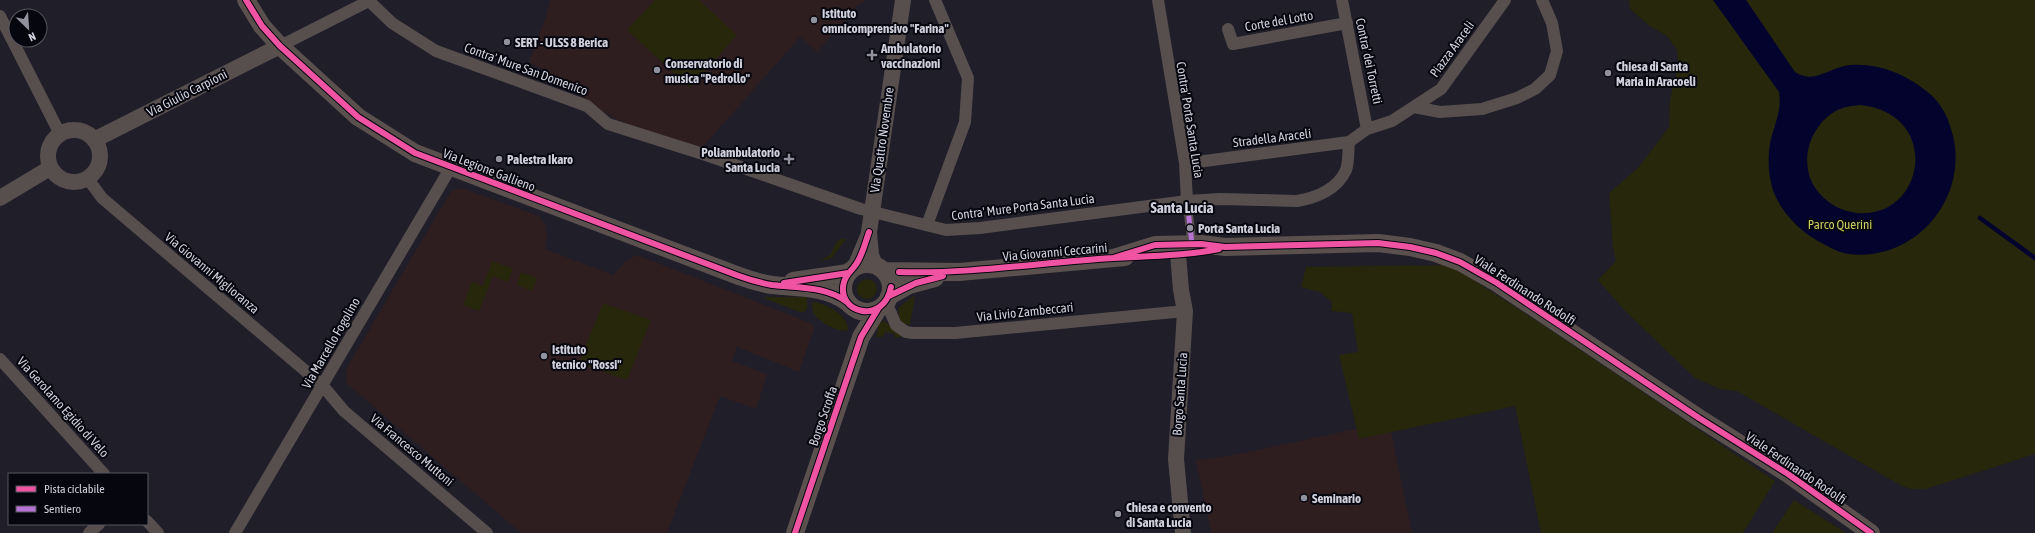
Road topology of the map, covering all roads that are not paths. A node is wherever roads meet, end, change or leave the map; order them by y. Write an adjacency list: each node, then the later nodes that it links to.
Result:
1 (246, 0): 12 (main road, Via Legione Gallieno)
2 (369, 0): 12 (street); 18 (street, Contra' Mure San Domenico)
3 (903, 0): 25 (street, Via Quattro Novembre)
4 (936, 0): 26 (street)
5 (1158, 0): 24 (street, Contra' Porta Santa Lucia)
6 (1342, 0): 10 (street, Contra' dei Torretti)
7 (1505, 0): 13 (street, Piazza Araceli)
8 (1542, 0): 13 (street)
9 (0, 16): 15 (street)
10 (1347, 23): 11 (street, Corte del Lotto); 14 (street, Contra' dei Torretti)
11 (1228, 29)
12 (280, 46): 16 (street, Via Giulio Carpioni); 20 (main road, Via Legione Gallieno)
13 (1414, 107): 14 (street, Piazza Araceli)
14 (1368, 129): 17 (street, Piazza Araceli)
15 (60, 134): 16 (street); 21 (street)
16 (94, 140): 22 (street)
17 (1349, 142): 19 (street, Stradella Araceli); 24 (street, Contra' Mure Porta Santa Lucia)
18 (706, 154): 25 (street, Contra' Mure Porta Santa Lucia)
19 (1198, 162)
20 (451, 167): 33 (main road, Via Legione Gallieno); 39 (street, Via Marcello Fogolino)
21 (50, 168): 22 (street); 23 (street)
22 (88, 179): 39 (street, Via Giovanni Miglioranza)
23 (0, 198)
24 (1187, 201): 26 (street, Contra' Mure Porta Santa Lucia); 29 (street, Contra' Porta Santa Lucia)
25 (872, 212): 26 (street, Contra' Mure Porta Santa Lucia); 27 (street, Via Quattro Novembre)
26 (927, 225)
27 (869, 232): 30 (street, Via Quattro Novembre); 31 (street, Via Quattro Novembre)
28 (1225, 247): 29 (main road, Via Giovanni Ceccarini); 49 (main road, Viale Ferdinando Rodolfi)
29 (1185, 249): 32 (main road, Via Giovanni Ceccarini); 36 (street, Borgo Santa Lucia)
30 (880, 268): 31 (main road); 32 (main road, Via Giovanni Ceccarini); 34 (main road)
31 (851, 270): 33 (main road, Via Legione Gallieno); 35 (main road)
32 (959, 272): 34 (main road, Via Giovanni Ceccarini)
33 (772, 285): 35 (main road, Via Legione Gallieno)
34 (884, 302): 35 (main road); 36 (street, Via Livio Zambeccari); 37 (main road, Borgo Scroffa)
35 (851, 305): 37 (main road)
36 (1185, 311): 48 (street, Borgo Santa Lucia)
37 (861, 337): 47 (main road, Borgo Scroffa)
38 (0, 359): 40 (street, Via Gerolamo Egidio di Velo)
39 (322, 385): 45 (street, Via Marcello Fogolino); 46 (street, Via Francesco Muttoni)
40 (103, 473)
41 (148, 522): 44 (street)
42 (98, 525): 43 (street)
43 (89, 533)
44 (158, 533)
45 (235, 533)
46 (487, 533)
47 (795, 533)
48 (1183, 533)
49 (1871, 533)

